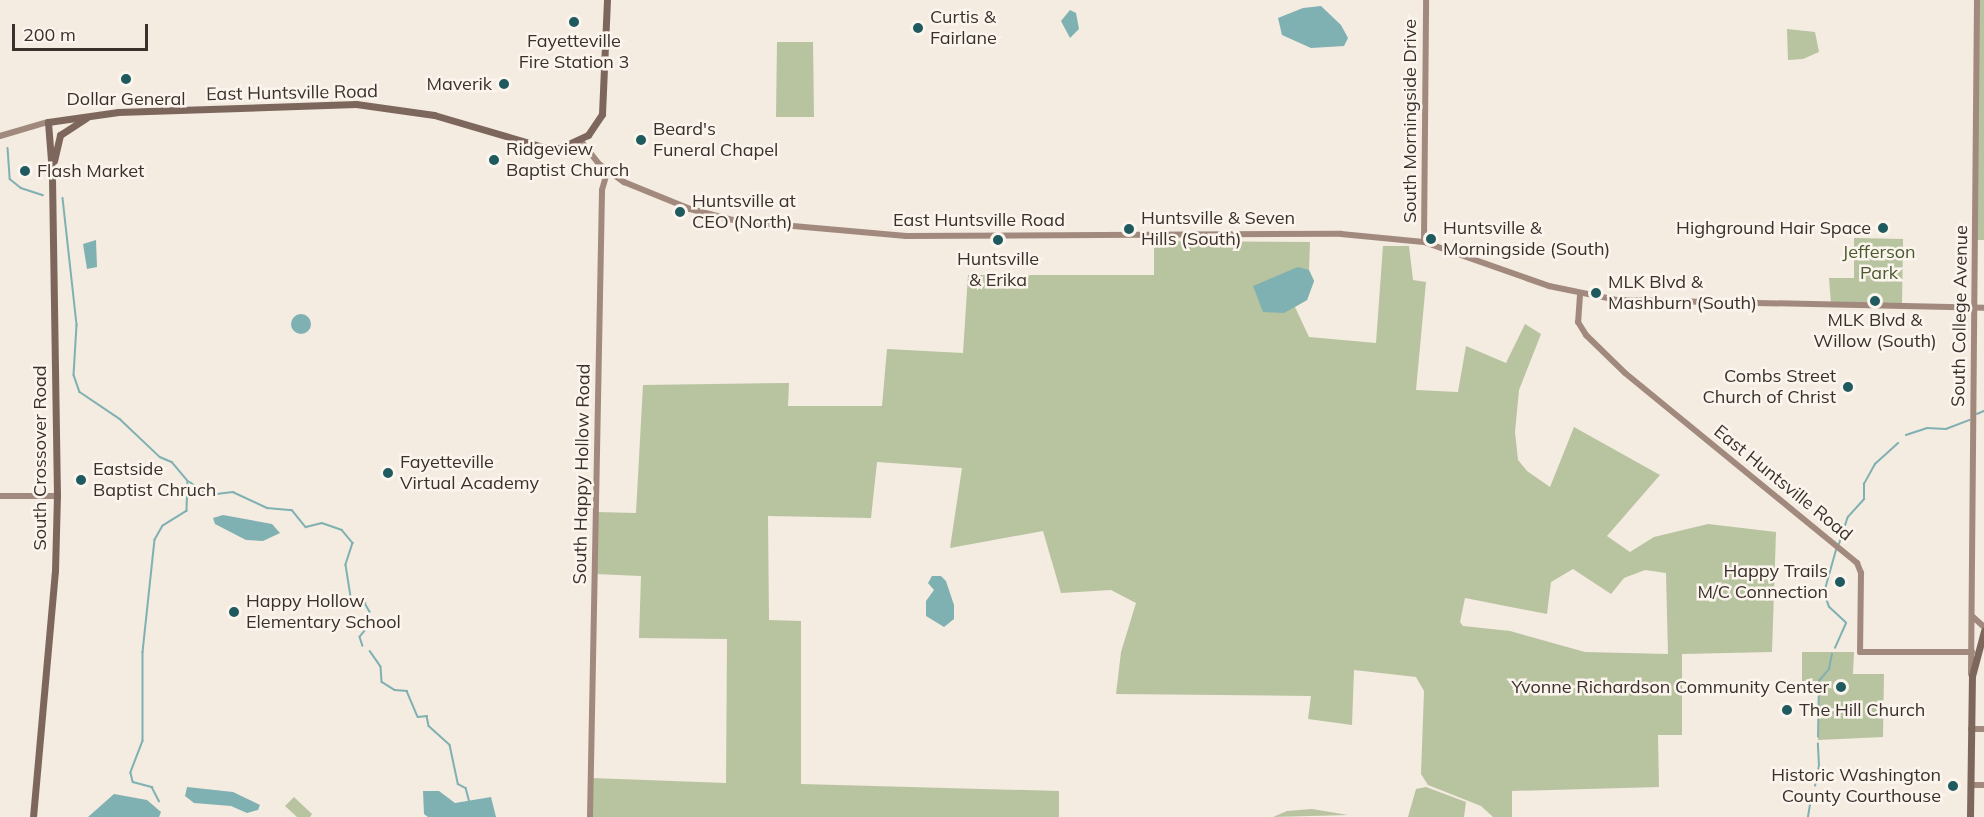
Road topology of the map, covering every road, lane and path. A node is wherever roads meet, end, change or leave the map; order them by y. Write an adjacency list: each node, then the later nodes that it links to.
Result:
1 (607, 0): 7 (main road)
2 (1426, 0): 10 (street, South Morningside Drive)
3 (1977, 0): 12 (street, South College Avenue)
4 (94, 114): 5 (main road, East Huntsville Road); 7 (main road, East Huntsville Road); 9 (main road)
5 (48, 122): 6 (street, East Huntsville Road); 9 (main road, South Crossover Road)
6 (0, 136)
7 (581, 141): 8 (street, East Huntsville Road)
8 (607, 172): 10 (street, East Huntsville Road); 29 (street, South Happy Hollow Road)
9 (52, 173): 15 (main road, South Crossover Road)
10 (1424, 242): 11 (street, East Huntsville Road)
11 (1580, 295): 12 (street); 19 (street, East Huntsville Road)
12 (1975, 307): 13 (street); 16 (street, South College Avenue)
13 (1984, 308)
14 (0, 496): 15 (street)
15 (57, 496): 28 (main road, South Crossover Road)
16 (1972, 617): 17 (street); 22 (street, South College Avenue)
17 (1984, 627)
18 (1984, 631): 22 (main road)
19 (1860, 635): 21 (street); 21 (street)
20 (1953, 651): 21 (street); 22 (street); 23 (street)
21 (1874, 652)
22 (1973, 652): 23 (main road)
23 (1971, 676): 24 (main road)
24 (1971, 729): 25 (street); 26 (main road)
25 (1984, 729)
26 (1971, 785): 27 (street); 30 (main road)
27 (1984, 785)
28 (33, 817)
29 (590, 817)
30 (1970, 817)

